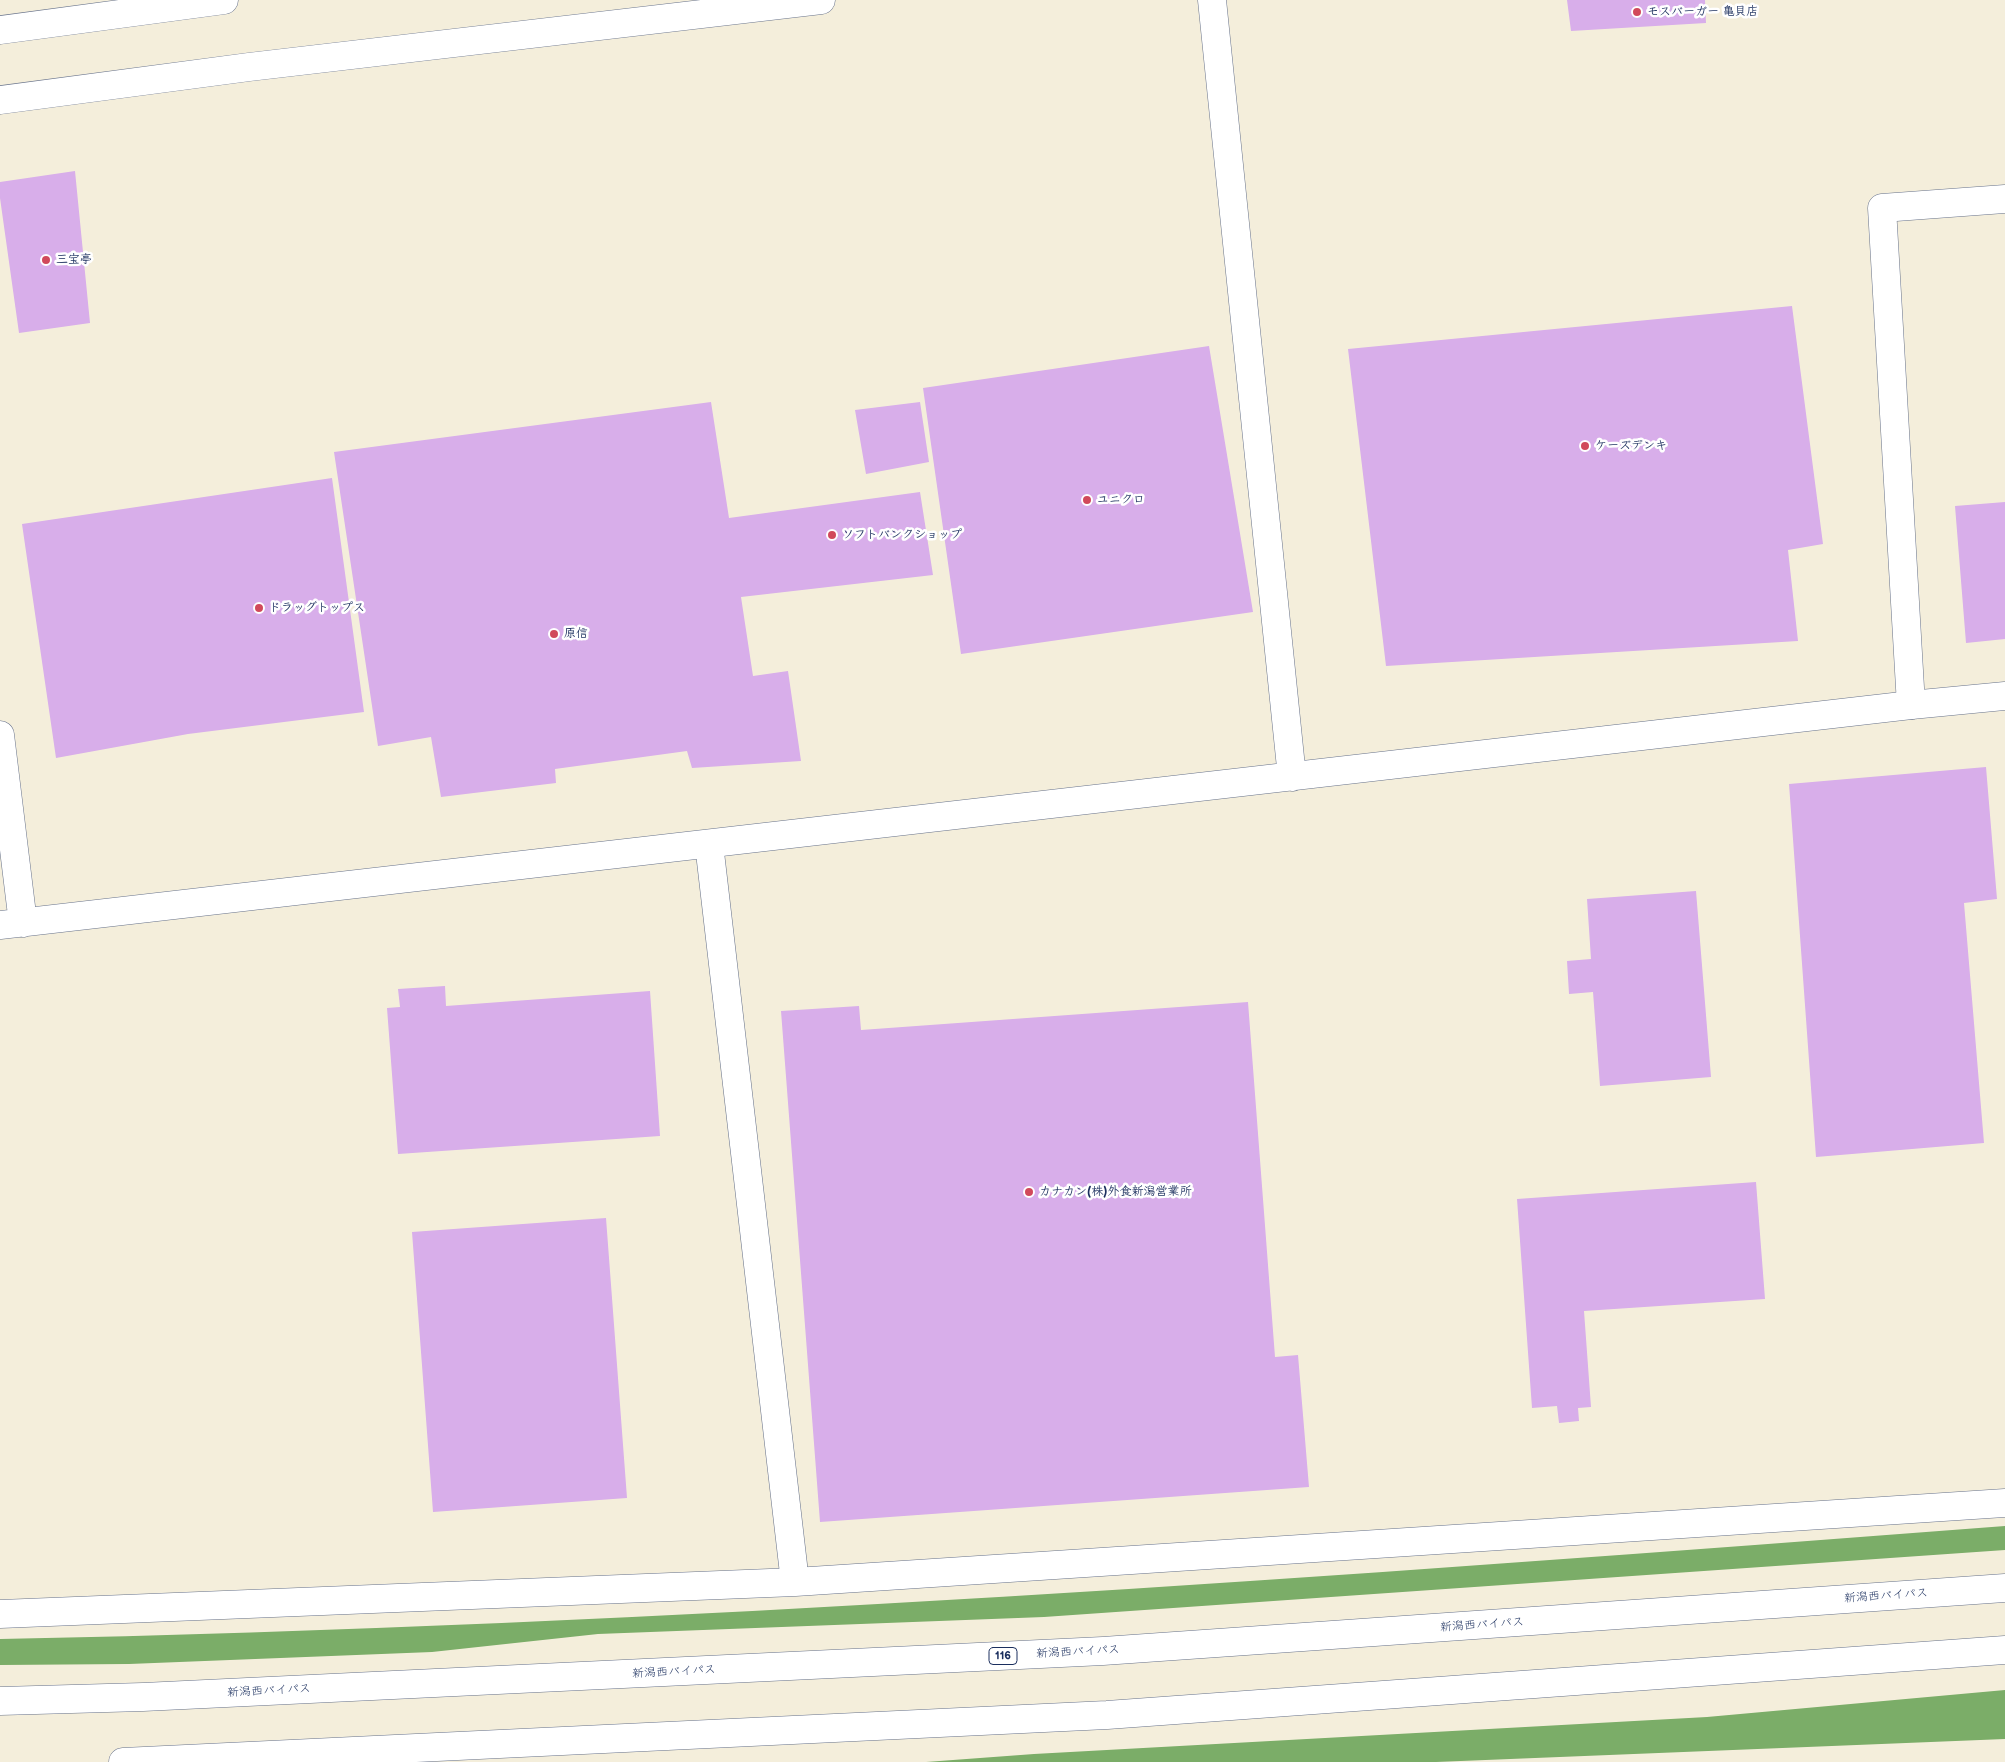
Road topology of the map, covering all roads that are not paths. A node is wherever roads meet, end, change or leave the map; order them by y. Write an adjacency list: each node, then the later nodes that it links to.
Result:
1 (224, 0): 4 (main road)
2 (821, 0): 5 (main road)
3 (1212, 0): 10 (main road)
4 (0, 30)
5 (0, 100)
6 (2005, 199): 8 (main road)
7 (2005, 696): 8 (main road)
8 (1911, 705): 10 (main road)
9 (0, 735): 12 (main road)
10 (1292, 777): 11 (main road)
11 (709, 844): 12 (main road); 14 (main road)
12 (12, 924)
13 (2005, 1503): 14 (main road)
14 (795, 1582): 16 (main road)
15 (2005, 1588): 18 (main road, 新潟西バイパス / 116)
16 (0, 1614)
17 (2005, 1650): 19 (main road)
18 (0, 1701)
19 (123, 1762)

